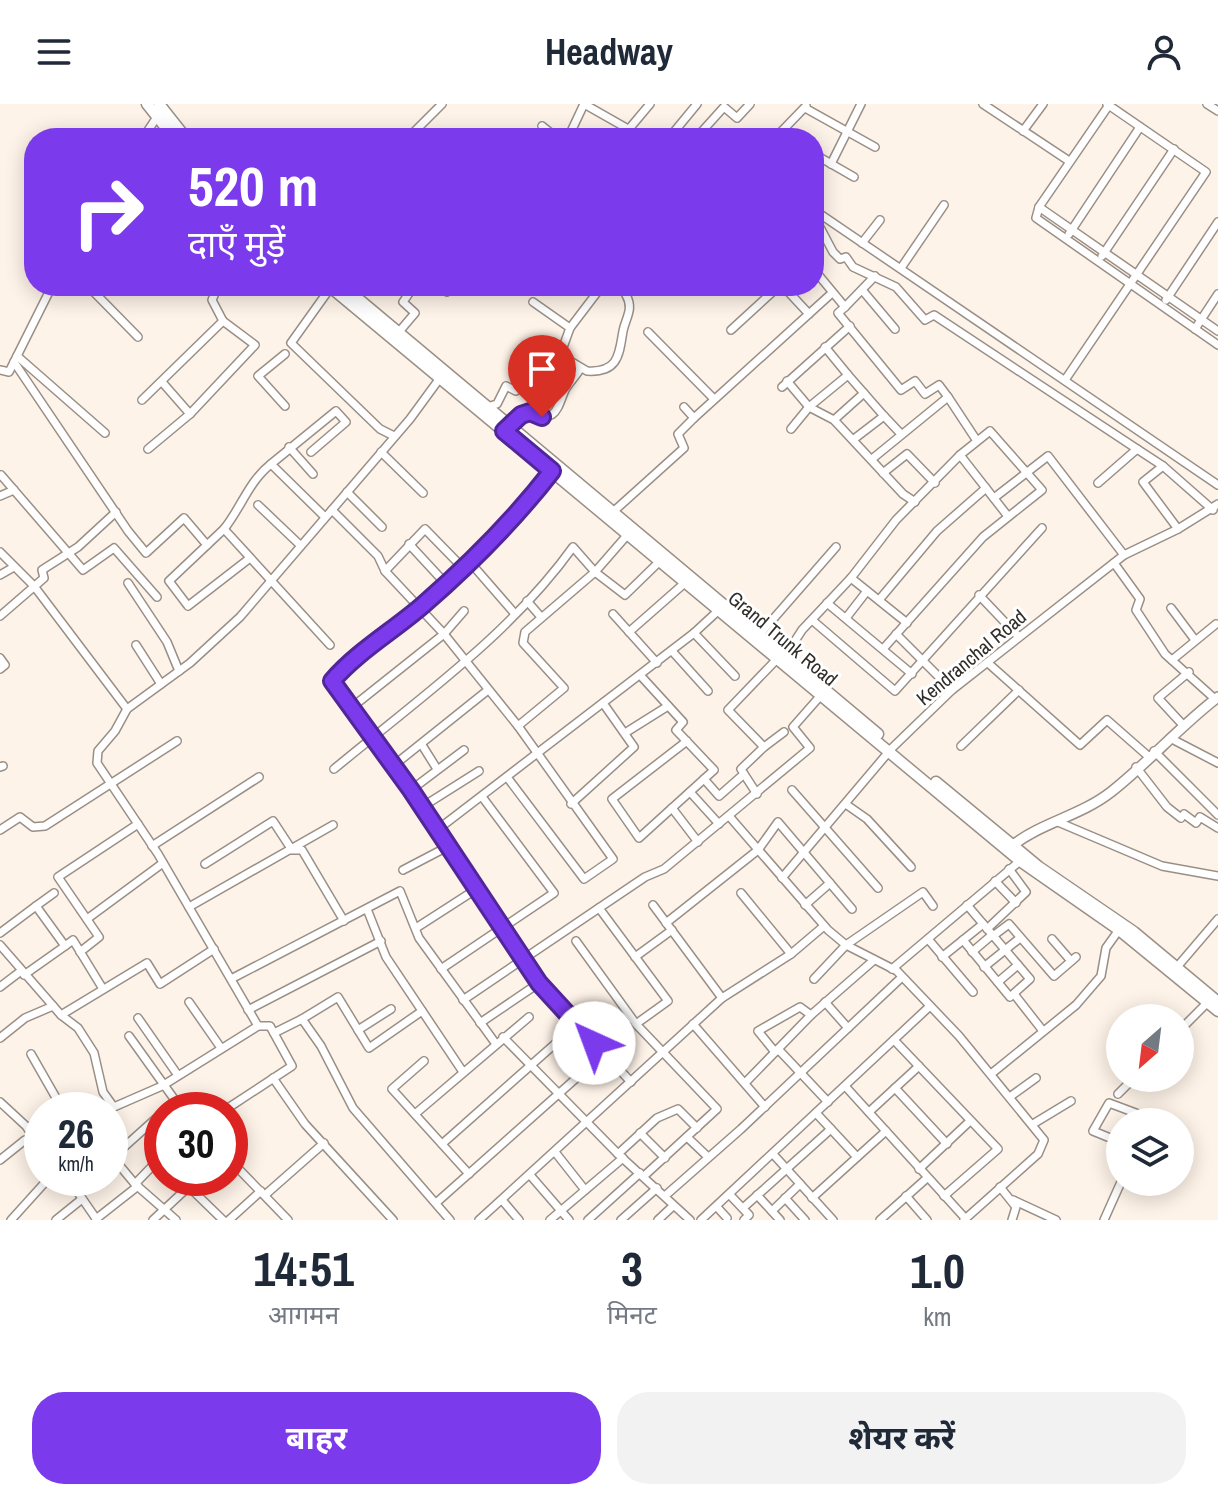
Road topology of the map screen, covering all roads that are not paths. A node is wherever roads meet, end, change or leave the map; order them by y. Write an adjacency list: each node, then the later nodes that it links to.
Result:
1 (147, 104): 13 (highway)
2 (442, 104): 20 (street)
3 (650, 104): 24 (street)
4 (697, 104): 25 (street)
5 (750, 104): 26 (street)
6 (861, 104): 28 (street)
7 (983, 104): 29 (street)
8 (1043, 104): 29 (street)
9 (1108, 104): 16 (street); 33 (street)
10 (1207, 104): 14 (street)
11 (587, 105): 22 (street); 23 (street)
12 (806, 106): 27 (street); 28 (street)
13 (159, 110): 17 (street); 18 (highway); 19 (highway)
14 (1218, 111)
15 (542, 126): 21 (street)
16 (1140, 127): 31 (street); 41 (street)
17 (149, 128)
18 (169, 128)
19 (176, 128)
20 (418, 128)
21 (544, 128)
22 (574, 128)
23 (627, 128)
24 (630, 128)
25 (677, 128)
26 (705, 128)
27 (788, 128)
28 (849, 130): 30 (street); 34 (street)
29 (1023, 131): 33 (street)
30 (875, 147)
31 (1174, 149): 45 (street); 49 (street)
32 (824, 160): 34 (street)
33 (1069, 161): 37 (street)
34 (831, 164): 35 (street)
35 (854, 177)
36 (944, 205): 47 (street)
37 (1039, 207): 41 (street); 43 (street)
38 (824, 217): 44 (street)
39 (880, 220): 44 (street)
40 (1218, 222): 65 (street)
41 (1071, 231): 43 (street); 45 (street)
42 (824, 235): 48 (street)
43 (1066, 239): 46 (street)
44 (862, 243): 47 (street)
45 (1103, 254): 46 (street); 49 (street)
46 (1099, 262): 49 (street)
47 (901, 268): 91 (street)
48 (875, 276): 51 (street); 115 (street)
49 (1134, 281): 65 (street); 67 (street); 91 (street)
50 (824, 282): 52 (street)
51 (863, 291): 68 (street); 74 (street)
52 (832, 293): 68 (street); 69 (street)
53 (1218, 294): 70 (street)
54 (47, 296): 85 (street)
55 (98, 296): 80 (street)
56 (214, 296): 71 (street)
57 (326, 296): 110 (street)
58 (346, 296): 90 (highway, Grand Trunk Road)
59 (348, 296): 79 (highway, Grand Trunk Road)
60 (407, 296): 79 (street)
61 (594, 296): 73 (street)
62 (626, 296): 86 (street)
63 (770, 296): 76 (street)
64 (791, 296): 69 (street)
65 (1168, 298): 67 (street); 70 (street)
66 (533, 302): 73 (street)
67 (1162, 306): 75 (street)
68 (845, 307): 72 (street)
69 (809, 314): 96 (street)
70 (1201, 319): 75 (street); 77 (street)
71 (223, 321): 92 (street); 102 (street)
72 (850, 326): 82 (street); 95 (street)
73 (570, 328): 84 (street)
74 (895, 329)
75 (1195, 329): 81 (street)
76 (731, 330)
77 (1218, 331)
78 (648, 332): 96 (street)
79 (398, 333): 99 (highway, Grand Trunk Road)
80 (138, 337)
81 (1218, 345)
82 (825, 347): 89 (street); 101 (street)
83 (285, 354): 98 (street)
84 (560, 355): 86 (street); 88 (street)
85 (15, 359): 87 (street); 108 (street); 141 (street)
86 (580, 369): 93 (street)
87 (0, 370)
88 (540, 373): 93 (street); 99 (street)
89 (848, 375): 94 (street); 101 (street)
90 (440, 378): 106 (highway, Grand Trunk Road); 110 (street)
91 (1065, 380): 129 (street)
92 (162, 382): 97 (street); 102 (street)
93 (564, 391): 106 (street)
94 (864, 393): 103 (street); 105 (street)
95 (948, 397): 109 (street); 112 (street)
96 (714, 399): 104 (street)
97 (142, 400)
98 (285, 406)
99 (487, 407): 106 (highway, Grand Trunk Road)
100 (684, 407): 104 (street)
101 (809, 407): 105 (street); 107 (street)
102 (190, 414): 114 (street)
103 (884, 416): 109 (street); 111 (street)
104 (694, 418): 140 (street)
105 (834, 420): 111 (street)
106 (507, 428): 122 (highway, Grand Trunk Road); 140 (highway, Grand Trunk Road)
107 (791, 429)
108 (105, 433)
109 (901, 434): 119 (street)
110 (394, 436): 117 (street)
111 (854, 439): 119 (street)
112 (977, 441): 118 (street); 123 (street)
113 (289, 447): 116 (street); 120 (street); 125 (street)
114 (148, 449)
115 (1137, 449): 121 (street); 128 (street)
116 (311, 452)
117 (381, 452): 132 (street); 133 (street)
118 (960, 455): 127 (street); 130 (street)
119 (872, 459): 124 (street)
120 (271, 464): 143 (street); 146 (street)
121 (1163, 466): 138 (street); 147 (street)
122 (552, 471): 148 (highway, Grand Trunk Road); 158 (street)
123 (1025, 471): 135 (street); 142 (street); 155 (street)
124 (883, 473): 127 (street); 136 (street)
125 (313, 474)
126 (2, 477): 131 (street)
127 (935, 483): 136 (street)
128 (1098, 483)
129 (1218, 485)
130 (986, 488): 135 (street); 174 (street)
131 (14, 490): 134 (street); 154 (street)
132 (347, 492): 139 (street); 144 (street)
133 (423, 493)
134 (0, 496)
135 (994, 498): 142 (street)
136 (915, 502): 165 (street)
137 (258, 505): 151 (street)
138 (1216, 507): 147 (street, Kendranchal Road)
139 (332, 510): 143 (street); 162 (street)
140 (614, 511): 191 (highway, Grand Trunk Road)
141 (116, 512): 150 (street); 154 (street)
142 (1007, 515): 187 (street)
143 (325, 517): 151 (street)
144 (382, 527)
145 (1042, 528): 172 (street)
146 (224, 529): 150 (street); 156 (street)
147 (1178, 529): 155 (street, Kendranchal Road)
148 (629, 533): 157 (highway, Grand Trunk Road); 163 (street)
149 (409, 544): 161 (street); 162 (street); 169 (street)
150 (207, 545): 156 (street)
151 (300, 545): 166 (street)
152 (836, 547): 191 (street)
153 (0, 552): 160 (street)
154 (67, 553): 170 (street); 173 (street)
155 (1124, 555): 159 (street, Kendranchal Road)
156 (250, 558): 166 (street)
157 (661, 560): 163 (street); 167 (highway, Grand Trunk Road)
158 (469, 561): 161 (street); 181 (street)
159 (1114, 563): 194 (street, Kendranchal Road); 203 (street)
160 (14, 567): 164 (street); 170 (street)
161 (463, 568): 169 (street)
162 (385, 571): 177 (street)
163 (595, 572): 175 (street); 184 (street)
164 (0, 575)
165 (851, 578): 171 (street); 176 (street)
166 (270, 581): 197 (street); 208 (street)
167 (687, 581): 179 (highway, Grand Trunk Road); 189 (street)
168 (128, 583): 208 (street)
169 (446, 584): 177 (street)
170 (34, 586): 183 (street); 223 (street)
171 (867, 591): 174 (street); 185 (street)
172 (979, 595): 194 (street); 202 (street)
173 (157, 597)
174 (879, 600): 187 (street)
175 (527, 601): 181 (street); 184 (street)
176 (827, 603): 185 (street); 186 (street)
177 (420, 607): 192 (street); 222 (street)
178 (1171, 608): 195 (street)
179 (720, 609): 190 (street); 200 (highway, Grand Trunk Road)
180 (464, 611): 192 (street)
181 (515, 614): 204 (street)
182 (613, 614): 189 (street)
183 (0, 616)
184 (541, 617): 225 (street)
185 (846, 618): 198 (street)
186 (812, 620): 200 (street); 210 (street)
187 (907, 623): 193 (street)
188 (1216, 624): 195 (street)
189 (629, 632): 205 (street)
190 (694, 633): 199 (street); 212 (street)
191 (761, 633): 200 (highway, Grand Trunk Road)
192 (444, 634): 204 (street); 222 (street)
193 (896, 634): 198 (street); 202 (street)
194 (1018, 636): 206 (street, Kendranchal Road)
195 (1195, 640): 203 (street)
196 (136, 645): 213 (street)
197 (330, 645)
198 (883, 649): 210 (street)
199 (672, 651): 205 (street); 217 (street)
200 (782, 656): 218 (highway, Grand Trunk Road); 234 (street); 236 (highway, Grand Trunk Road)
201 (0, 658): 207 (street)
202 (926, 660): 210 (street); 215 (street)
203 (1172, 660): 209 (street)
204 (463, 662): 214 (street); 228 (street)
205 (657, 663): 211 (street)
206 (988, 663): 215 (street, Kendranchal Road); 216 (street)
207 (0, 669)
208 (179, 671): 213 (street)
209 (1189, 672): 219 (street); 224 (street)
210 (912, 674)
211 (640, 675): 220 (street); 221 (street)
212 (735, 676)
213 (161, 684): 223 (street)
214 (488, 690): 225 (street); 232 (street)
215 (952, 690): 236 (street, Kendranchal Road)
216 (1019, 690): 233 (street); 238 (street)
217 (708, 691)
218 (822, 694): 236 (highway, Grand Trunk Road); 253 (street)
219 (1217, 698): 224 (main road)
220 (603, 703): 227 (street); 237 (street)
221 (668, 706): 227 (street); 231 (street)
222 (351, 708): 228 (street)
223 (127, 709): 249 (street)
224 (1183, 725): 229 (main road)
225 (518, 726): 237 (street)
226 (784, 732): 234 (street)
227 (625, 733): 255 (street)
228 (372, 738): 240 (street); 242 (street)
229 (1170, 738): 238 (main road); 239 (street)
230 (177, 741): 249 (street)
231 (687, 741): 248 (street); 258 (street)
232 (422, 745): 240 (street); 243 (street)
233 (961, 746)
234 (764, 747): 245 (street)
235 (464, 750): 243 (street)
236 (892, 751): 256 (street, Kendranchal Road); 270 (highway, Grand Trunk Road); 276 (highway, Grand Trunk Road)
237 (534, 753): 247 (street); 255 (street)
238 (1151, 754): 241 (main road); 259 (street)
239 (1217, 760)
240 (393, 766): 250 (street)
241 (1136, 767): 261 (main road); 266 (street)
242 (334, 769)
243 (437, 769): 250 (street)
244 (479, 771): 257 (street)
245 (744, 774): 248 (street); 253 (street)
246 (259, 777): 271 (street)
247 (507, 777): 254 (street); 255 (street)
248 (704, 779): 252 (street)
249 (110, 784): 262 (street); 267 (street)
250 (411, 790): 257 (street)
251 (792, 790): 265 (street)
252 (690, 792): 258 (street); 263 (street)
253 (757, 794): 260 (street)
254 (483, 798): 268 (street); 307 (street)
255 (571, 804)
256 (847, 805): 265 (street, Kendranchal Road); 279 (street)
257 (422, 807): 268 (street)
258 (672, 808): 269 (street)
259 (1218, 815)
260 (729, 816): 263 (street); 274 (street)
261 (1058, 822): 270 (main road); 282 (street)
262 (138, 824): 271 (street); 300 (street)
263 (719, 824): 269 (street)
264 (333, 825): 273 (street)
265 (825, 828): 275 (street, Kendranchal Road); 286 (street)
266 (1218, 828)
267 (0, 830)
268 (437, 830): 272 (street)
269 (698, 842): 297 (street)
270 (1013, 845): 305 (highway, Grand Trunk Road)
271 (152, 846): 277 (street)
272 (447, 847): 281 (street); 287 (street)
273 (292, 850): 278 (street); 296 (street); 302 (street)
274 (758, 850): 275 (street); 283 (street); 303 (street)
275 (805, 852): 283 (street, Kendranchal Road); 285 (street)
276 (1020, 861): 280 (street); 305 (highway, Grand Trunk Road)
277 (163, 863): 296 (street); 300 (street)
278 (205, 864)
279 (911, 867)
280 (1009, 869): 284 (street); 290 (street)
281 (403, 870)
282 (1218, 876)
283 (782, 878): 292 (street)
284 (995, 881): 290 (street); 293 (street)
285 (830, 883): 292 (street); 299 (street)
286 (878, 888)
287 (475, 890): 306 (street); 307 (street)
288 (54, 893): 294 (street)
289 (741, 893): 324 (street)
290 (1016, 903): 309 (street)
291 (653, 905): 303 (street)
292 (805, 905): 304 (street)
293 (967, 905): 309 (street); 312 (street)
294 (36, 906): 310 (street); 318 (street)
295 (933, 906): 317 (street)
296 (189, 907): 320 (street)
297 (599, 908): 325 (street); 327 (street)
298 (367, 909): 302 (street); 306 (street); 315 (street)
299 (852, 909)
300 (87, 919): 322 (street)
301 (1218, 919): 331 (street)
302 (344, 921): 336 (street)
303 (666, 923): 308 (street)
304 (824, 926): 317 (street); 324 (street)
305 (1121, 927): 331 (highway, Grand Trunk Road); 348 (highway, Grand Trunk Road); 367 (street)
306 (416, 928): 332 (street)
307 (502, 928): 327 (street); 332 (street)
308 (672, 930): 325 (street); 344 (street)
309 (988, 931): 311 (street); 314 (street); 321 (street); 323 (street)
310 (0, 933)
311 (1020, 938): 313 (street); 321 (street)
312 (928, 939): 326 (street); 333 (street)
313 (1052, 939)
314 (963, 940): 323 (street); 326 (street)
315 (381, 941): 352 (street); 353 (street)
316 (576, 941): 362 (street)
317 (846, 945): 328 (street); 337 (street)
318 (65, 946): 322 (street); 334 (street)
319 (1, 949): 334 (street)
320 (214, 949): 336 (street); 341 (street)
321 (1005, 950): 329 (street); 330 (street)
322 (80, 952): 341 (street)
323 (972, 952): 330 (street)
324 (791, 954): 344 (street)
325 (635, 957): 362 (street)
326 (942, 957): 342 (street)
327 (523, 958): 339 (street); 345 (street)
328 (874, 960): 333 (street); 347 (street)
329 (1018, 965): 338 (street); 343 (street)
330 (984, 967): 338 (street)
331 (1177, 967): 348 (highway, Grand Trunk Road)
332 (441, 969): 345 (street)
333 (892, 969): 335 (street)
334 (22, 973): 340 (street); 349 (street)
335 (902, 977): 350 (street); 365 (street)
336 (231, 979): 352 (street)
337 (814, 979)
338 (998, 982): 343 (street)
339 (539, 983): 361 (street); 387 (street)
340 (0, 987)
341 (103, 989): 355 (street)
342 (973, 992)
343 (1014, 994): 367 (street)
344 (722, 998): 363 (street)
345 (463, 1000): 361 (street)
346 (189, 1002): 374 (street)
347 (825, 1002): 356 (street); 365 (street)
348 (1213, 1002): 354 (highway, Grand Trunk Road); 359 (street)
349 (53, 1006): 355 (street); 371 (street)
350 (930, 1006): 372 (street); 384 (street)
351 (391, 1009): 366 (street)
352 (248, 1010): 364 (street)
353 (422, 1011): 366 (street); 381 (street)
354 (1218, 1011)
355 (61, 1015): 393 (street)
356 (811, 1015): 375 (street); 375 (street)
357 (529, 1017): 370 (street)
358 (138, 1018): 383 (street)
359 (1194, 1018)
360 (302, 1019): 366 (street); 368 (street); 460 (street)
361 (480, 1023): 373 (street)
362 (636, 1024): 377 (street)
363 (693, 1024): 377 (street); 388 (street)
364 (258, 1026): 368 (street); 374 (street)
365 (848, 1028): 382 (street)
366 (358, 1030)
367 (1043, 1031): 384 (street)
368 (274, 1033): 385 (street)
369 (129, 1036): 389 (street)
370 (503, 1037): 373 (street); 379 (street)
371 (0, 1038)
372 (894, 1040): 380 (street); 390 (street)
373 (496, 1044): 381 (street)
374 (221, 1048): 383 (street)
375 (776, 1050): 382 (street); 388 (street)
376 (31, 1054): 392 (street)
377 (661, 1054): 387 (street); 411 (street)
378 (424, 1061): 406 (street)
379 (529, 1064): 395 (street); 395 (street); 420 (street)
380 (919, 1066): 391 (street); 407 (street)
381 (463, 1072): 406 (street)
382 (801, 1073): 401 (street); 402 (street)
383 (177, 1074): 389 (street)
384 (991, 1074): 397 (street)
385 (273, 1078): 396 (street); 419 (street)
386 (1036, 1078): 397 (street)
387 (631, 1082): 409 (street)
388 (745, 1083): 402 (street)
389 (162, 1086): 394 (street); 398 (street)
390 (845, 1086): 401 (street); 404 (street)
391 (895, 1088): 404 (street); 421 (street)
392 (53, 1092)
393 (103, 1092)
394 (167, 1092)
395 (557, 1093): 409 (street); 432 (street)
396 (248, 1095)
397 (1011, 1096): 410 (street)
398 (128, 1100)
399 (1071, 1101): 410 (street)
400 (0, 1102): 408 (street)
401 (828, 1102): 405 (street)
402 (765, 1107): 426 (street)
403 (1106, 1108): 416 (street)
404 (869, 1112): 414 (street)
405 (816, 1113): 413 (street); 424 (street)
406 (415, 1114): 420 (street)
407 (970, 1121): 421 (street); 453 (street)
408 (24, 1122)
409 (587, 1123): 423 (street); 425 (street)
410 (1033, 1124): 441 (street)
411 (697, 1128): 415 (street); 417 (street)
412 (144, 1129): 418 (street)
413 (831, 1129): 427 (street); 430 (street)
414 (886, 1131): 427 (street); 431 (street)
415 (640, 1133): 425 (street); 428 (street)
416 (1106, 1136)
417 (687, 1137): 426 (street); 428 (street)
418 (128, 1142)
419 (324, 1143): 444 (street); 481 (street)
420 (442, 1144): 432 (street)
421 (947, 1144): 431 (street)
422 (24, 1145): 429 (street)
423 (555, 1152): 434 (street); 443 (street)
424 (773, 1154): 430 (street); 446 (street)
425 (620, 1156): 435 (street); 443 (street)
426 (707, 1156): 445 (street)
427 (857, 1157): 456 (street)
428 (665, 1158): 435 (street)
429 (0, 1160)
430 (788, 1168): 439 (street); 447 (street)
431 (919, 1169): 438 (street)
432 (469, 1174): 460 (street)
433 (128, 1175): 440 (street)
434 (530, 1175): 458 (street); 466 (street)
435 (642, 1175): 442 (street); 486 (street)
436 (144, 1177): 440 (street)
437 (248, 1178): 444 (street)
438 (927, 1178): 452 (street); 453 (street)
439 (800, 1184): 455 (street); 456 (street)
440 (137, 1185): 464 (street); 475 (street)
441 (1000, 1187): 459 (street); 471 (street)
442 (657, 1188): 445 (street); 487 (street)
443 (585, 1190): 466 (street)
444 (263, 1193): 479 (street); 480 (street)
445 (666, 1195): 461 (street)
446 (730, 1195): 462 (street); 463 (street)
447 (757, 1195): 463 (street); 467 (street)
448 (33, 1196): 472 (street)
449 (80, 1196): 457 (street)
450 (179, 1196): 464 (street)
451 (200, 1196): 478 (street)
452 (906, 1196): 468 (street); 495 (street)
453 (944, 1196): 471 (street)
454 (1115, 1196): 500 (street)
455 (785, 1198): 467 (street); 493 (street)
456 (812, 1198): 494 (street)
457 (82, 1199): 465 (street); 475 (street)
458 (502, 1200): 469 (street); 483 (street)
459 (1013, 1200): 498 (street); 499 (street)
460 (436, 1203): 482 (street)
461 (673, 1206): 488 (street); 489 (street)
462 (717, 1207): 470 (street); 490 (street)
463 (743, 1208): 491 (street)
464 (165, 1209): 476 (street); 477 (street)
465 (65, 1211): 473 (street); 474 (street)
466 (561, 1211): 484 (street); 485 (street)
467 (772, 1211): 492 (street)
468 (921, 1213): 496 (street); 497 (street)
469 (484, 1218)
470 (727, 1218)
471 (964, 1219)
472 (11, 1220)
473 (56, 1220)
474 (74, 1220)
475 (96, 1220)
476 (153, 1220)
477 (176, 1220)
478 (223, 1220)
479 (229, 1220)
480 (288, 1220)
481 (393, 1220)
482 (450, 1220)
483 (519, 1220)
484 (550, 1220)
485 (569, 1220)
486 (588, 1220)
487 (621, 1220)
488 (658, 1220)
489 (690, 1220)
490 (701, 1220)
491 (744, 1220)
492 (780, 1220)
493 (805, 1220)
494 (833, 1220)
495 (880, 1220)
496 (911, 1220)
497 (927, 1220)
498 (1012, 1220)
499 (1056, 1220)
500 (1104, 1220)

